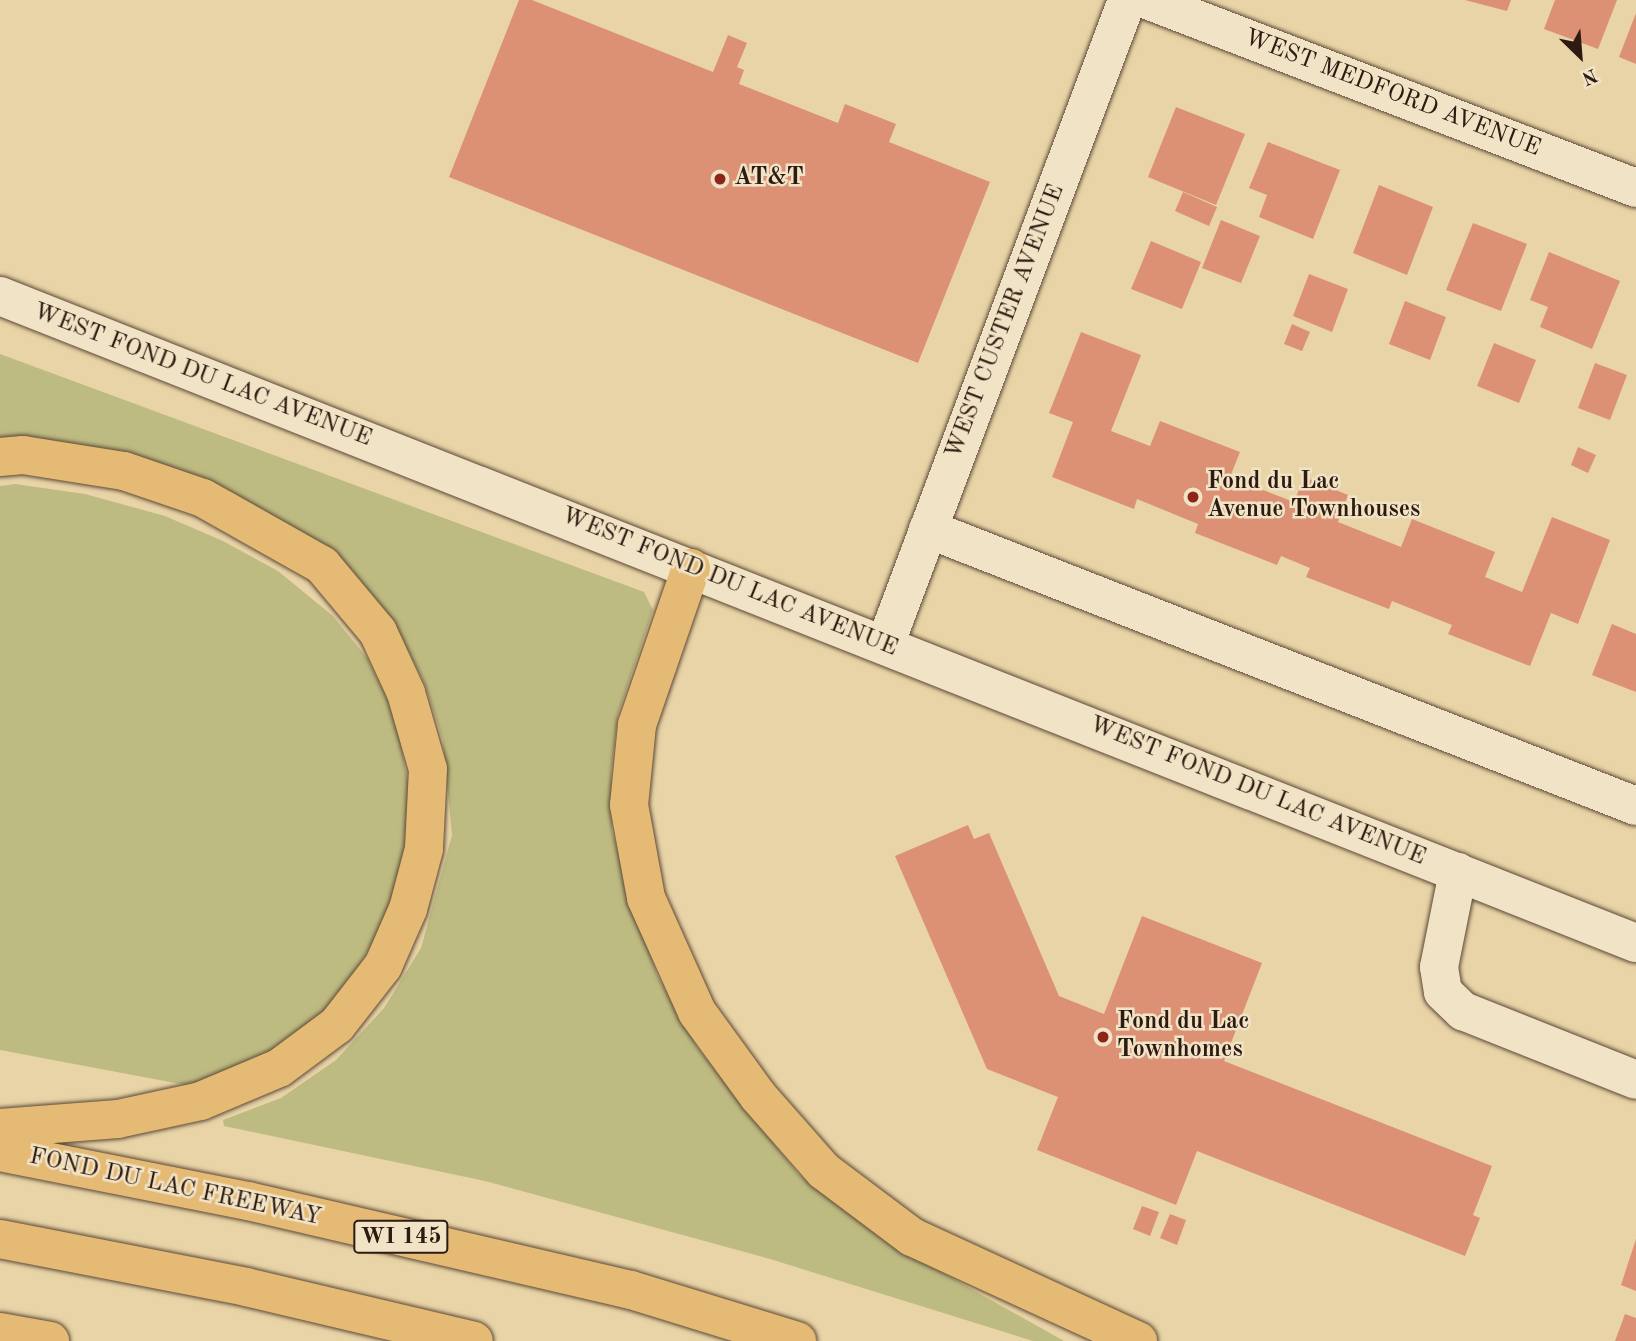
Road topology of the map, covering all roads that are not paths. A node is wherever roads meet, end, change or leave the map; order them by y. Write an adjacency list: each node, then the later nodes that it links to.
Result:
1 (1126, 0): 6 (street, WEST CUSTER AVENUE)
2 (1147, 0): 3 (street, WEST MEDFORD AVENUE)
3 (1636, 188)
4 (0, 296): 7 (street, WEST FOND DU LAC AVENUE)
5 (0, 457): 13 (highway)
6 (928, 530): 8 (street, WEST CUSTER AVENUE); 9 (street)
7 (691, 568): 8 (street, WEST FOND DU LAC AVENUE); 20 (highway)
8 (885, 645): 10 (street, WEST FOND DU LAC AVENUE)
9 (1636, 806)
10 (1458, 872): 11 (street, WEST FOND DU LAC AVENUE); 12 (street, WEST FOND DU LAC AVENUE)
11 (1636, 943)
12 (1636, 1080)
13 (0, 1128)
14 (0, 1152): 19 (highway, FOND DU LAC FREEWAY / WI 145)
15 (0, 1239): 18 (highway)
16 (0, 1332): 17 (highway)
17 (50, 1341)
18 (474, 1341)
19 (797, 1341)
20 (1138, 1341)

